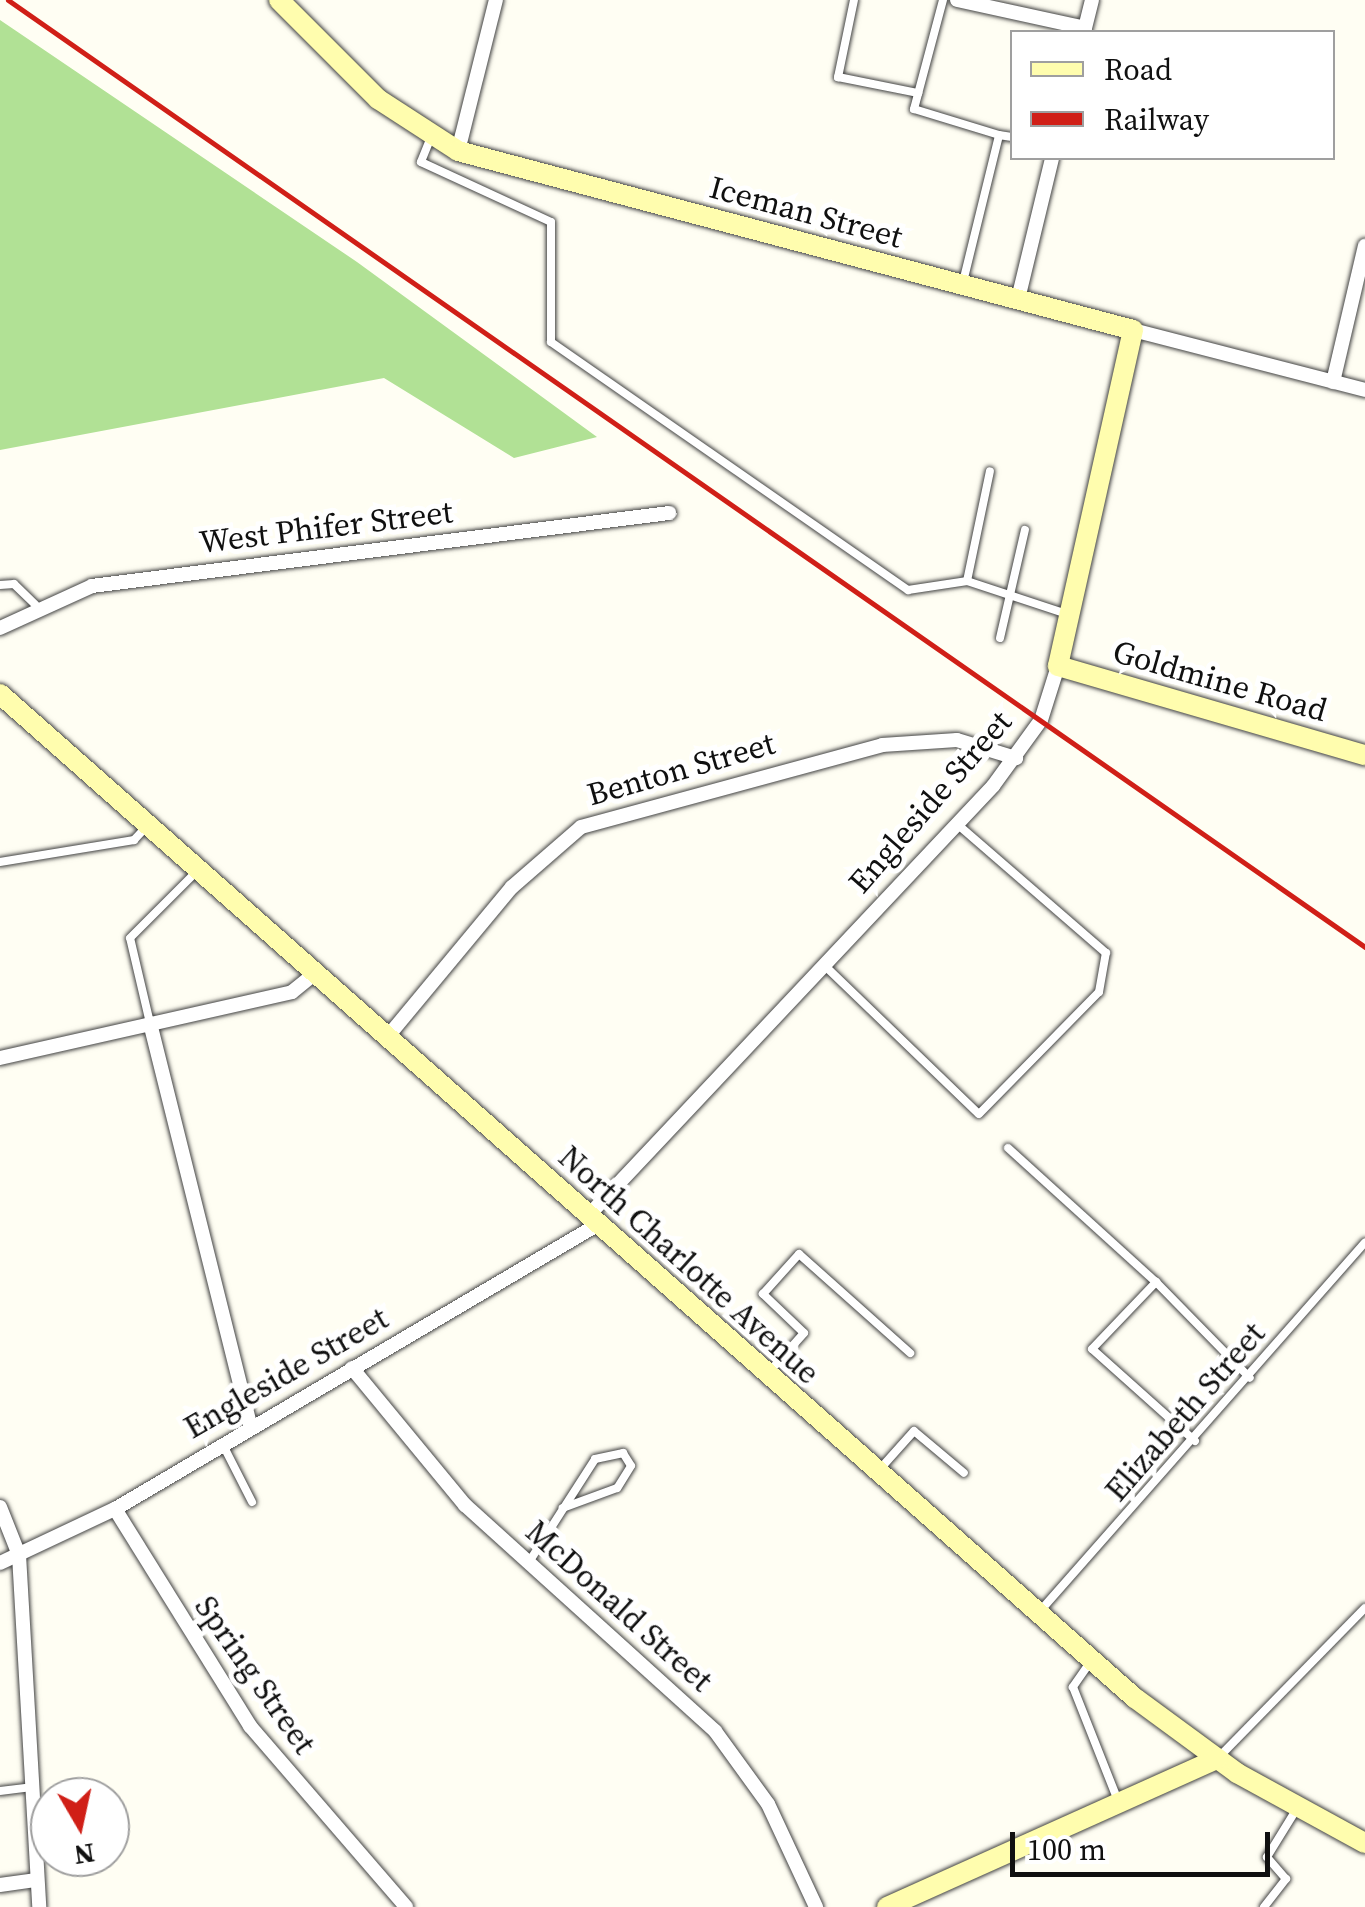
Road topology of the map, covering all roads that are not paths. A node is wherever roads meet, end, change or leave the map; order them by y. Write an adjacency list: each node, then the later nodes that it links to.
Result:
1 (279, 0): 10 (main road, Iceman Street)
2 (496, 0): 12 (street)
3 (854, 0): 8 (lane)
4 (943, 0): 8 (lane)
5 (957, 0): 7 (street)
6 (1092, 0): 7 (street)
7 (1084, 30)
8 (918, 93): 9 (lane)
9 (999, 135): 11 (lane); 15 (lane)
10 (432, 136): 12 (main road, Iceman Street); 23 (lane)
11 (1010, 138)
12 (458, 150): 15 (main road, Iceman Street)
13 (1052, 160): 16 (street)
14 (1365, 246): 18 (street)
15 (962, 285): 16 (main road, Iceman Street)
16 (1018, 300): 17 (main road, Iceman Street)
17 (1133, 330): 18 (street, Iceman Street); 27 (main road, Engleside Street)
18 (1333, 382): 19 (street, Iceman Street)
19 (1365, 390)
20 (990, 471): 23 (lane)
21 (669, 513): 26 (street, West Phifer Street)
22 (1025, 530): 25 (lane)
23 (968, 580): 25 (lane)
24 (0, 585): 26 (lane)
25 (1010, 595): 27 (lane); 29 (lane)
26 (36, 606): 28 (street, West Phifer Street)
27 (1064, 613): 30 (main road, Engleside Street)
28 (0, 628)
29 (1000, 638)
30 (1058, 666): 32 (main road, Goldmine Road); 33 (street, Engleside Street)
31 (0, 694): 35 (main road, North Charlotte Avenue)
32 (1365, 755)
33 (1016, 758): 34 (street, Engleside Street); 41 (street, Benton Street)
34 (957, 824): 38 (street, Engleside Street); 38 (lane)
35 (148, 825): 36 (lane); 37 (main road, North Charlotte Avenue)
36 (0, 862)
37 (199, 868): 39 (main road, North Charlotte Avenue); 40 (lane)
38 (823, 964): 44 (street, Engleside Street)
39 (314, 974): 40 (street); 41 (main road, North Charlotte Avenue)
40 (150, 1023): 42 (street); 51 (street)
41 (389, 1035): 44 (main road, North Charlotte Avenue)
42 (0, 1058)
43 (1008, 1148): 46 (lane)
44 (592, 1220): 48 (street, Engleside Street); 49 (main road, North Charlotte Avenue)
45 (1365, 1242): 50 (lane, Elizabeth Street)
46 (1156, 1282): 50 (lane); 52 (lane)
47 (910, 1352): 49 (lane)
48 (352, 1368): 51 (street, Engleside Street); 61 (street, McDonald Street)
49 (767, 1374): 54 (main road, North Charlotte Avenue)
50 (1250, 1378): 52 (lane, Elizabeth Street)
51 (251, 1428): 53 (street, Engleside Street)
52 (1195, 1441): 64 (lane, Elizabeth Street)
53 (222, 1445): 56 (lane); 58 (street, Engleside Street)
54 (877, 1472): 55 (lane); 64 (main road, North Charlotte Avenue)
55 (964, 1473)
56 (252, 1502)
57 (0, 1506): 60 (street)
58 (114, 1508): 60 (street, Engleside Street); 77 (street, Spring Street)
59 (563, 1508): 59 (lane); 61 (lane)
60 (19, 1555): 62 (street, Engleside Street); 67 (street)
61 (528, 1562): 78 (street, McDonald Street)
62 (0, 1563)
63 (1365, 1608): 66 (lane)
64 (1039, 1612): 65 (main road, North Charlotte Avenue)
65 (1092, 1659): 66 (main road, North Charlotte Avenue); 70 (lane)
66 (1217, 1760): 70 (main road); 71 (main road, North Charlotte Avenue)
67 (31, 1777)
68 (30, 1788): 69 (lane)
69 (0, 1791)
70 (1119, 1802): 79 (main road)
71 (1297, 1808): 72 (main road, North Charlotte Avenue); 80 (lane)
72 (1365, 1844)
73 (37, 1877): 74 (street)
74 (37, 1880): 75 (street); 76 (street)
75 (0, 1885)
76 (39, 1907)
77 (406, 1907)
78 (816, 1907)
79 (887, 1907)
80 (1264, 1907)

